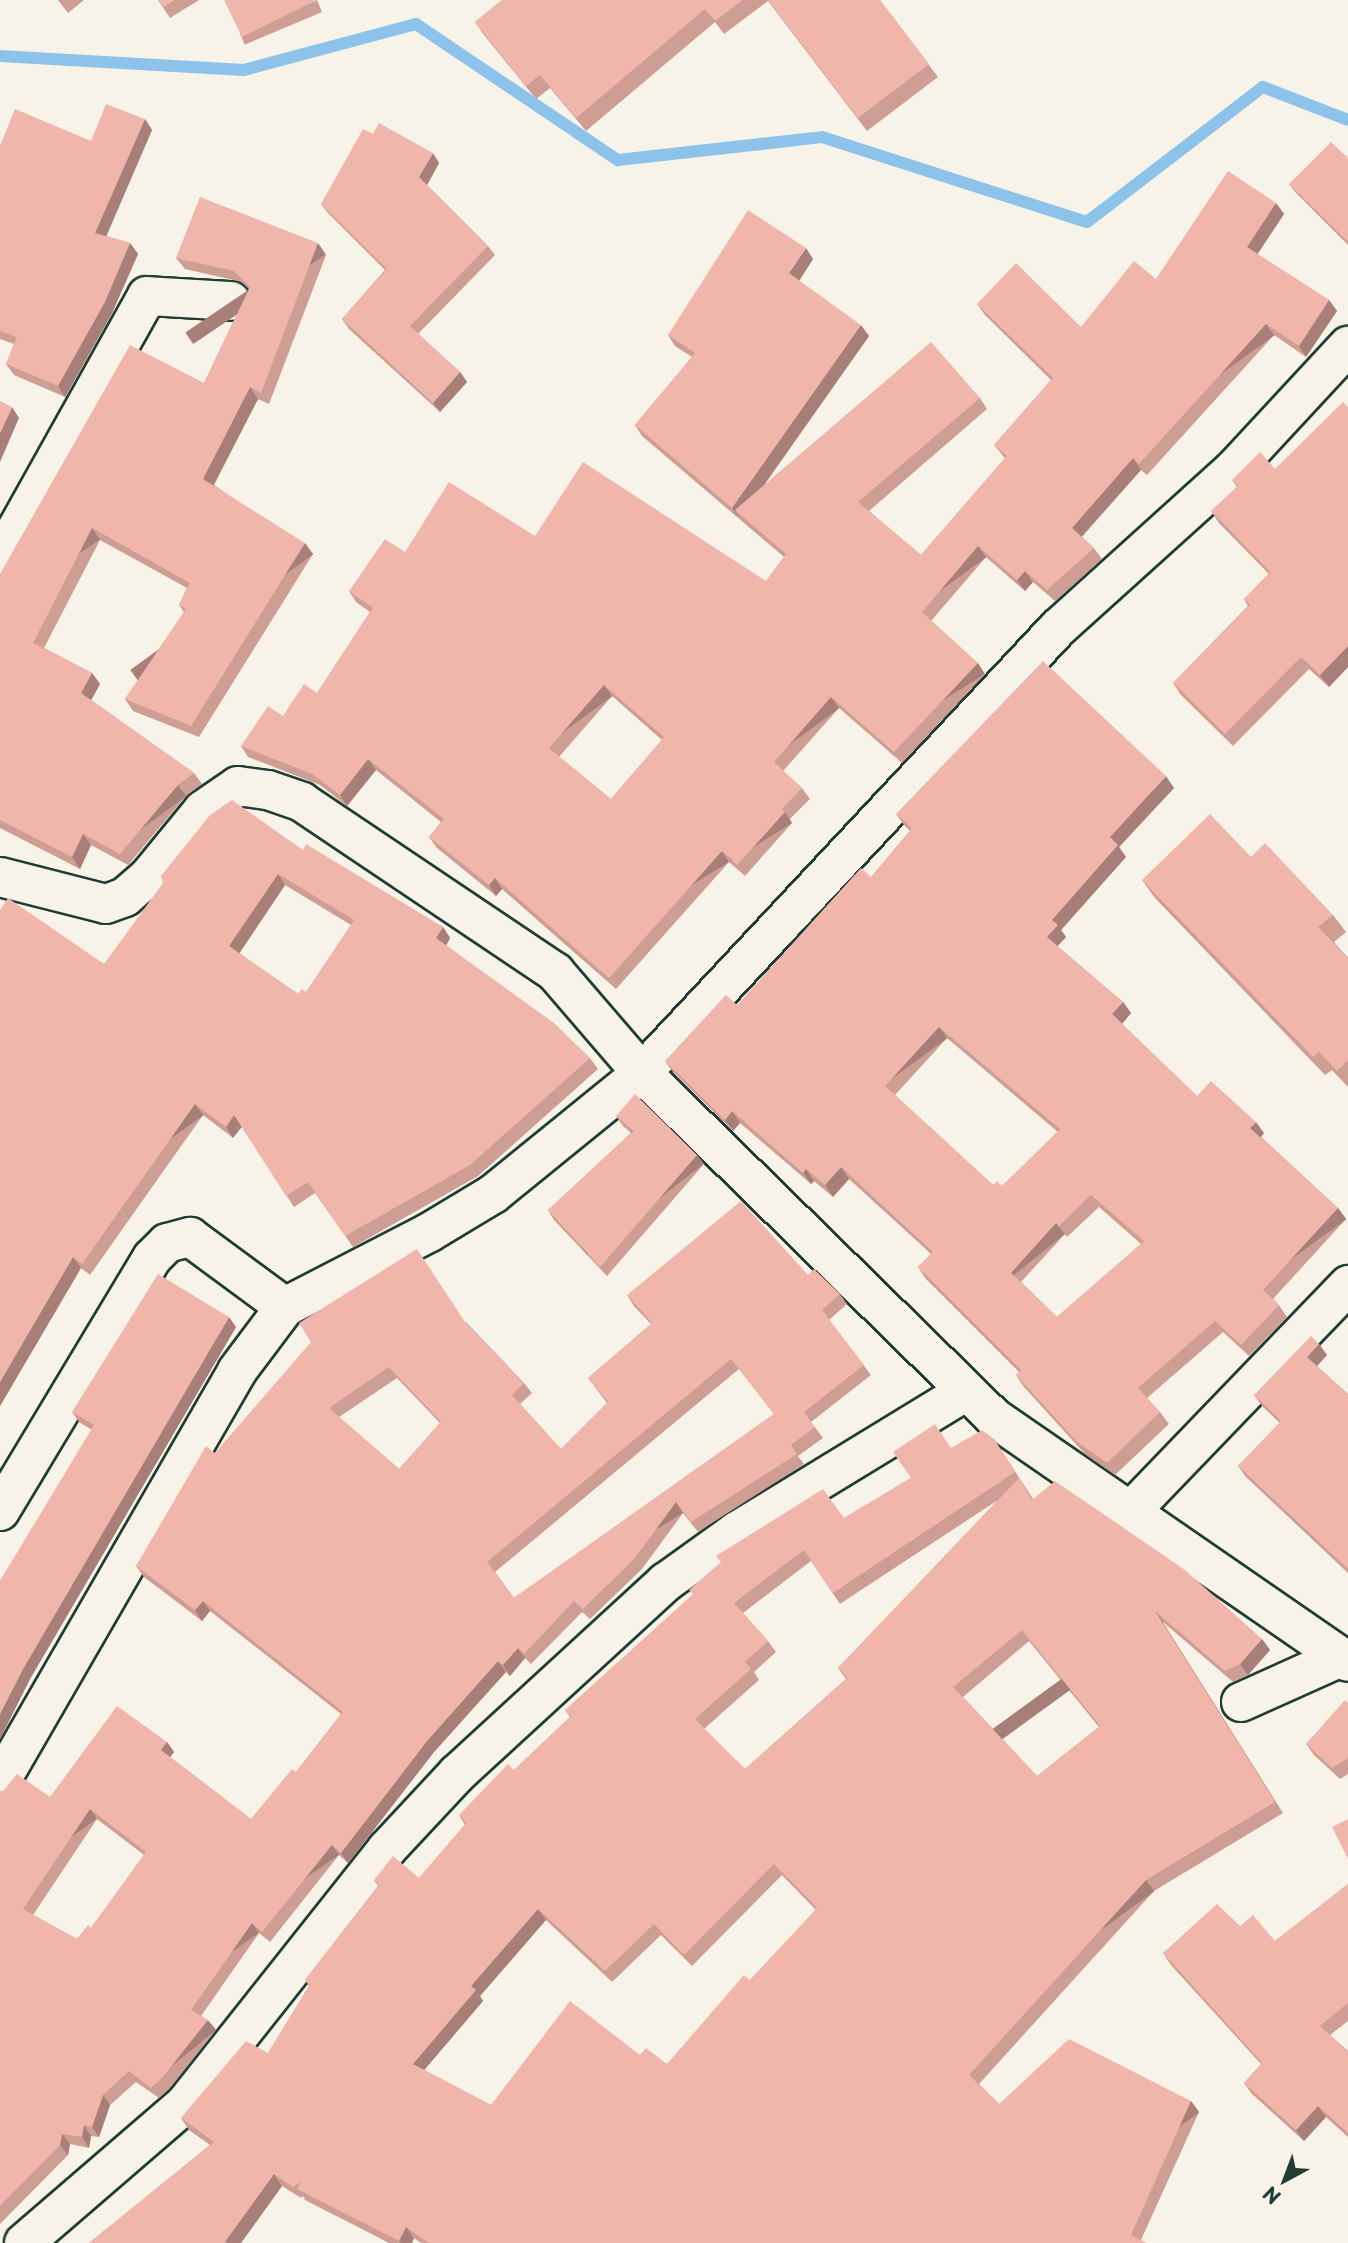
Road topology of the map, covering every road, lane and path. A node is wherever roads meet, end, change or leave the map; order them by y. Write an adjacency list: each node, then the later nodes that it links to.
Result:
1 (231, 301): 3 (street)
2 (1348, 346): 5 (street)
3 (0, 559)
4 (0, 877): 5 (street)
5 (642, 1073): 7 (street); 8 (street)
6 (1348, 1285): 10 (street)
7 (285, 1307): 9 (street); 13 (street)
8 (965, 1392): 10 (street); 14 (street)
9 (0, 1511)
10 (1128, 1514): 11 (street)
11 (1345, 1659): 12 (street)
12 (1241, 1702)
13 (0, 1782)
14 (24, 2243)

